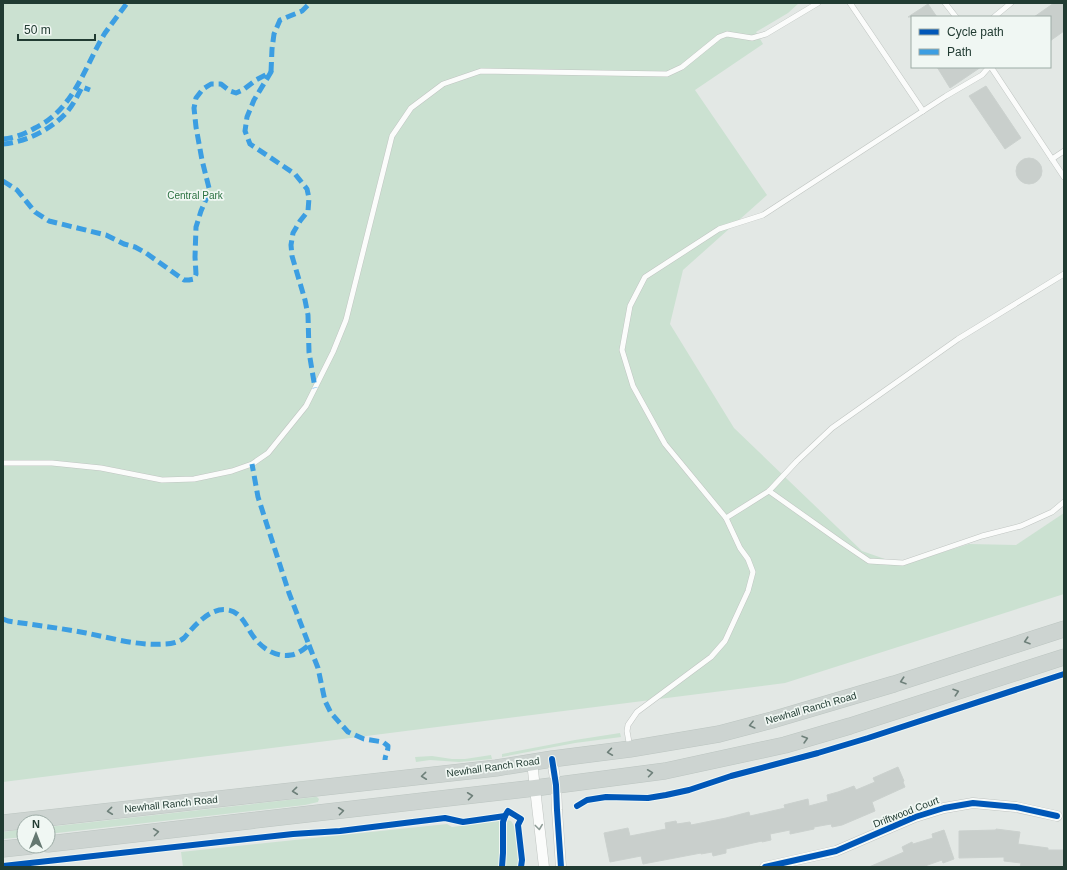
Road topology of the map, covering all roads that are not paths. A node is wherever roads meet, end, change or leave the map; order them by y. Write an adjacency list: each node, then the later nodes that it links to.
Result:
1 (818, 3): 14 (lane)
2 (850, 3): 9 (lane)
3 (945, 3): 5 (lane)
4 (1011, 3): 6 (lane)
5 (955, 16)
6 (995, 16)
7 (989, 68): 9 (lane)
8 (991, 68): 11 (lane)
9 (923, 111): 17 (lane)
10 (1064, 151): 11 (lane)
11 (1052, 159): 12 (lane)
12 (1064, 177)
13 (1064, 274): 15 (lane)
14 (3, 462)
15 (769, 491): 16 (lane); 17 (lane)
16 (1064, 502)
17 (726, 518): 20 (lane)
18 (1064, 629): 20 (main road, Newhall Ranch Road, one-way to 20)
19 (1064, 657): 23 (main road, one-way to 19)
20 (630, 749): 21 (main road, Newhall Ranch Road, one-way to 21)
21 (552, 759): 22 (main road, Newhall Ranch Road); 23 (street)
22 (532, 762): 24 (street); 26 (main road, Newhall Ranch Road, one-way to 26)
23 (556, 785): 24 (main road); 31 (street)
24 (535, 788): 27 (main road, one-way to 24); 30 (street, one-way to 30)
25 (1057, 816): 32 (street, Driftwood Court)
26 (3, 823)
27 (56, 843)
28 (16, 848): 29 (main road)
29 (3, 849)
30 (544, 867)
31 (561, 867)
32 (765, 867)

